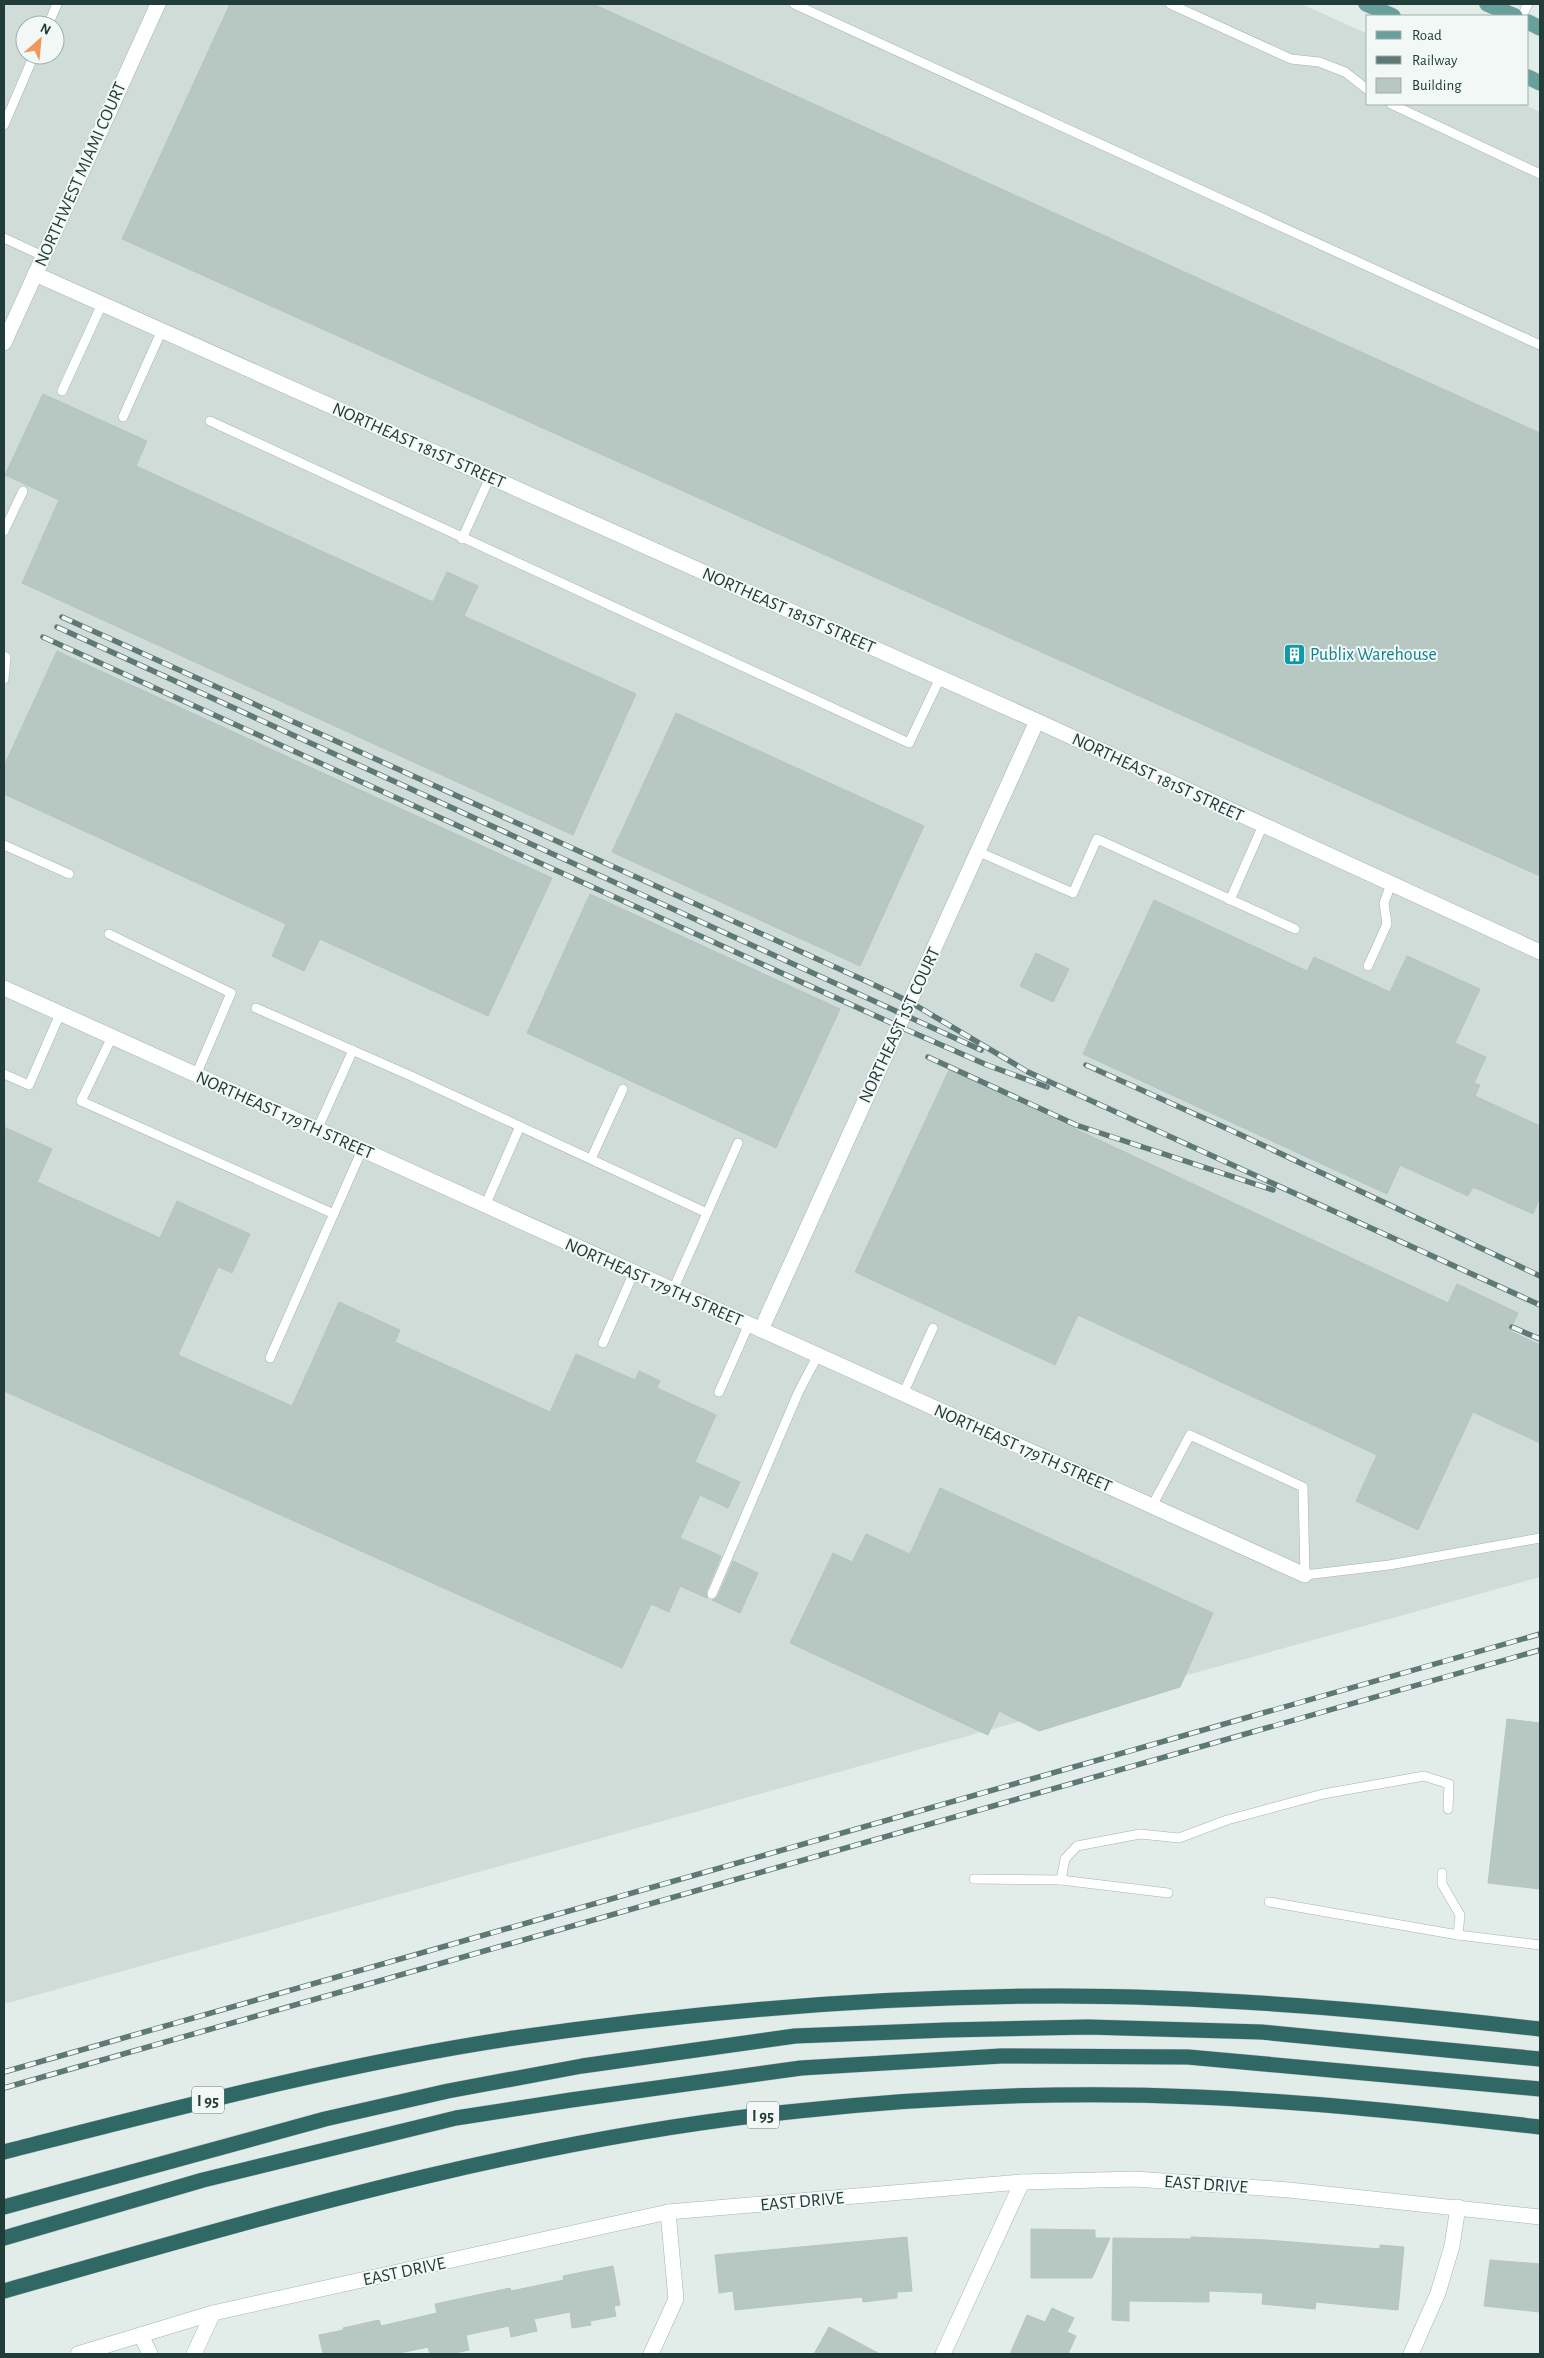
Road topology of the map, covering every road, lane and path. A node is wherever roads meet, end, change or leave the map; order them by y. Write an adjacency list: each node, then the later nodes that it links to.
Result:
1 (158, 4): 14 (street, NORTHWEST MIAMI COURT)
2 (794, 4): 19 (lane)
3 (1170, 4): 9 (lane)
4 (1366, 4): 6 (main road)
5 (1487, 4): 7 (main road)
6 (1392, 15)
7 (1513, 15)
8 (30, 65): 11 (lane)
9 (1366, 88)
10 (1393, 105): 12 (lane)
11 (4, 125)
12 (1540, 174)
13 (4, 238): 14 (lane)
14 (43, 256): 15 (street, NORTHWEST MIAMI COURT)
15 (35, 274): 16 (street, NORTHEAST 181ST STREET); 18 (street, NORTHWEST MIAMI COURT)
16 (102, 304): 17 (street, NORTHEAST 181ST STREET); 20 (lane)
17 (162, 330): 21 (lane); 23 (street, NORTHEAST 181ST STREET)
18 (4, 343)
19 (1540, 345)
20 (62, 391)
21 (123, 418)
22 (210, 421): 26 (lane)
23 (490, 477): 26 (lane); 29 (street, NORTHEAST 181ST STREET)
24 (23, 491): 25 (lane)
25 (4, 531)
26 (462, 539): 29 (lane)
27 (4, 656): 28 (lane)
28 (4, 678)
29 (940, 678): 30 (street, NORTHEAST 181ST STREET)
30 (1037, 721): 31 (street, NORTHEAST 181ST STREET); 33 (street, NORTHEAST 1ST COURT)
31 (1264, 825): 35 (street, NORTHEAST 181ST STREET); 36 (lane)
32 (4, 845): 34 (lane)
33 (979, 852): 36 (lane); 59 (street, NORTHEAST 1ST COURT)
34 (69, 874)
35 (1391, 884): 39 (street, NORTHEAST 181ST STREET); 40 (lane)
36 (1230, 900): 37 (lane)
37 (1295, 929)
38 (109, 934): 47 (lane)
39 (1540, 952)
40 (1368, 966)
41 (4, 988): 43 (street, NORTHEAST 179TH STREET)
42 (256, 1008): 45 (lane)
43 (60, 1014): 44 (street, NORTHEAST 179TH STREET); 46 (lane)
44 (112, 1037): 47 (street, NORTHEAST 179TH STREET); 56 (lane)
45 (353, 1050): 49 (lane); 50 (lane)
46 (4, 1074)
47 (196, 1075): 50 (street, NORTHEAST 179TH STREET)
48 (623, 1089): 53 (lane)
49 (520, 1126): 53 (lane); 54 (lane)
50 (317, 1130): 52 (street, NORTHEAST 179TH STREET)
51 (738, 1143): 55 (lane)
52 (362, 1150): 54 (street, NORTHEAST 179TH STREET); 56 (lane)
53 (591, 1159): 55 (lane)
54 (486, 1206): 57 (street, NORTHEAST 179TH STREET)
55 (708, 1212): 58 (lane)
56 (334, 1214): 63 (lane)
57 (634, 1272): 58 (street, NORTHEAST 179TH STREET); 61 (lane)
58 (672, 1290): 59 (street, NORTHEAST 179TH STREET)
59 (755, 1327): 62 (street, NORTHEAST 179TH STREET); 64 (lane)
60 (933, 1328): 65 (lane)
61 (603, 1343)
62 (818, 1355): 65 (street, NORTHEAST 179TH STREET); 69 (lane)
63 (270, 1358)
64 (719, 1392)
65 (903, 1394): 66 (street, NORTHEAST 179TH STREET)
66 (1152, 1506): 68 (street, NORTHEAST 179TH STREET); 68 (lane)
67 (1540, 1538): 68 (lane)
68 (1305, 1575)
69 (712, 1594)
70 (1448, 1809): 73 (lane)
71 (1442, 1873): 76 (lane)
72 (974, 1879): 73 (lane)
73 (1061, 1880): 74 (lane)
74 (1168, 1893)
75 (1269, 1902): 76 (lane)
76 (1458, 1935): 77 (lane)
77 (1540, 1945)
78 (1540, 2028): 82 (highway, I 95)
79 (1540, 2059): 84 (highway)
80 (1540, 2089): 88 (highway)
81 (1540, 2127): 89 (highway, I 95)
82 (4, 2152)
83 (1022, 2182): 85 (street, EAST DRIVE); 86 (street, EAST DRIVE); 96 (street)
84 (4, 2207)
85 (1458, 2207): 87 (street, EAST DRIVE); 97 (street)
86 (668, 2212): 90 (street, EAST DRIVE); 95 (street)
87 (1540, 2217)
88 (4, 2238)
89 (4, 2291)
90 (213, 2313): 91 (street, EAST DRIVE); 94 (street)
91 (141, 2335): 92 (street, EAST DRIVE); 93 (street)
92 (78, 2354)
93 (150, 2354)
94 (194, 2354)
95 (651, 2354)
96 (943, 2354)
97 (1411, 2354)

